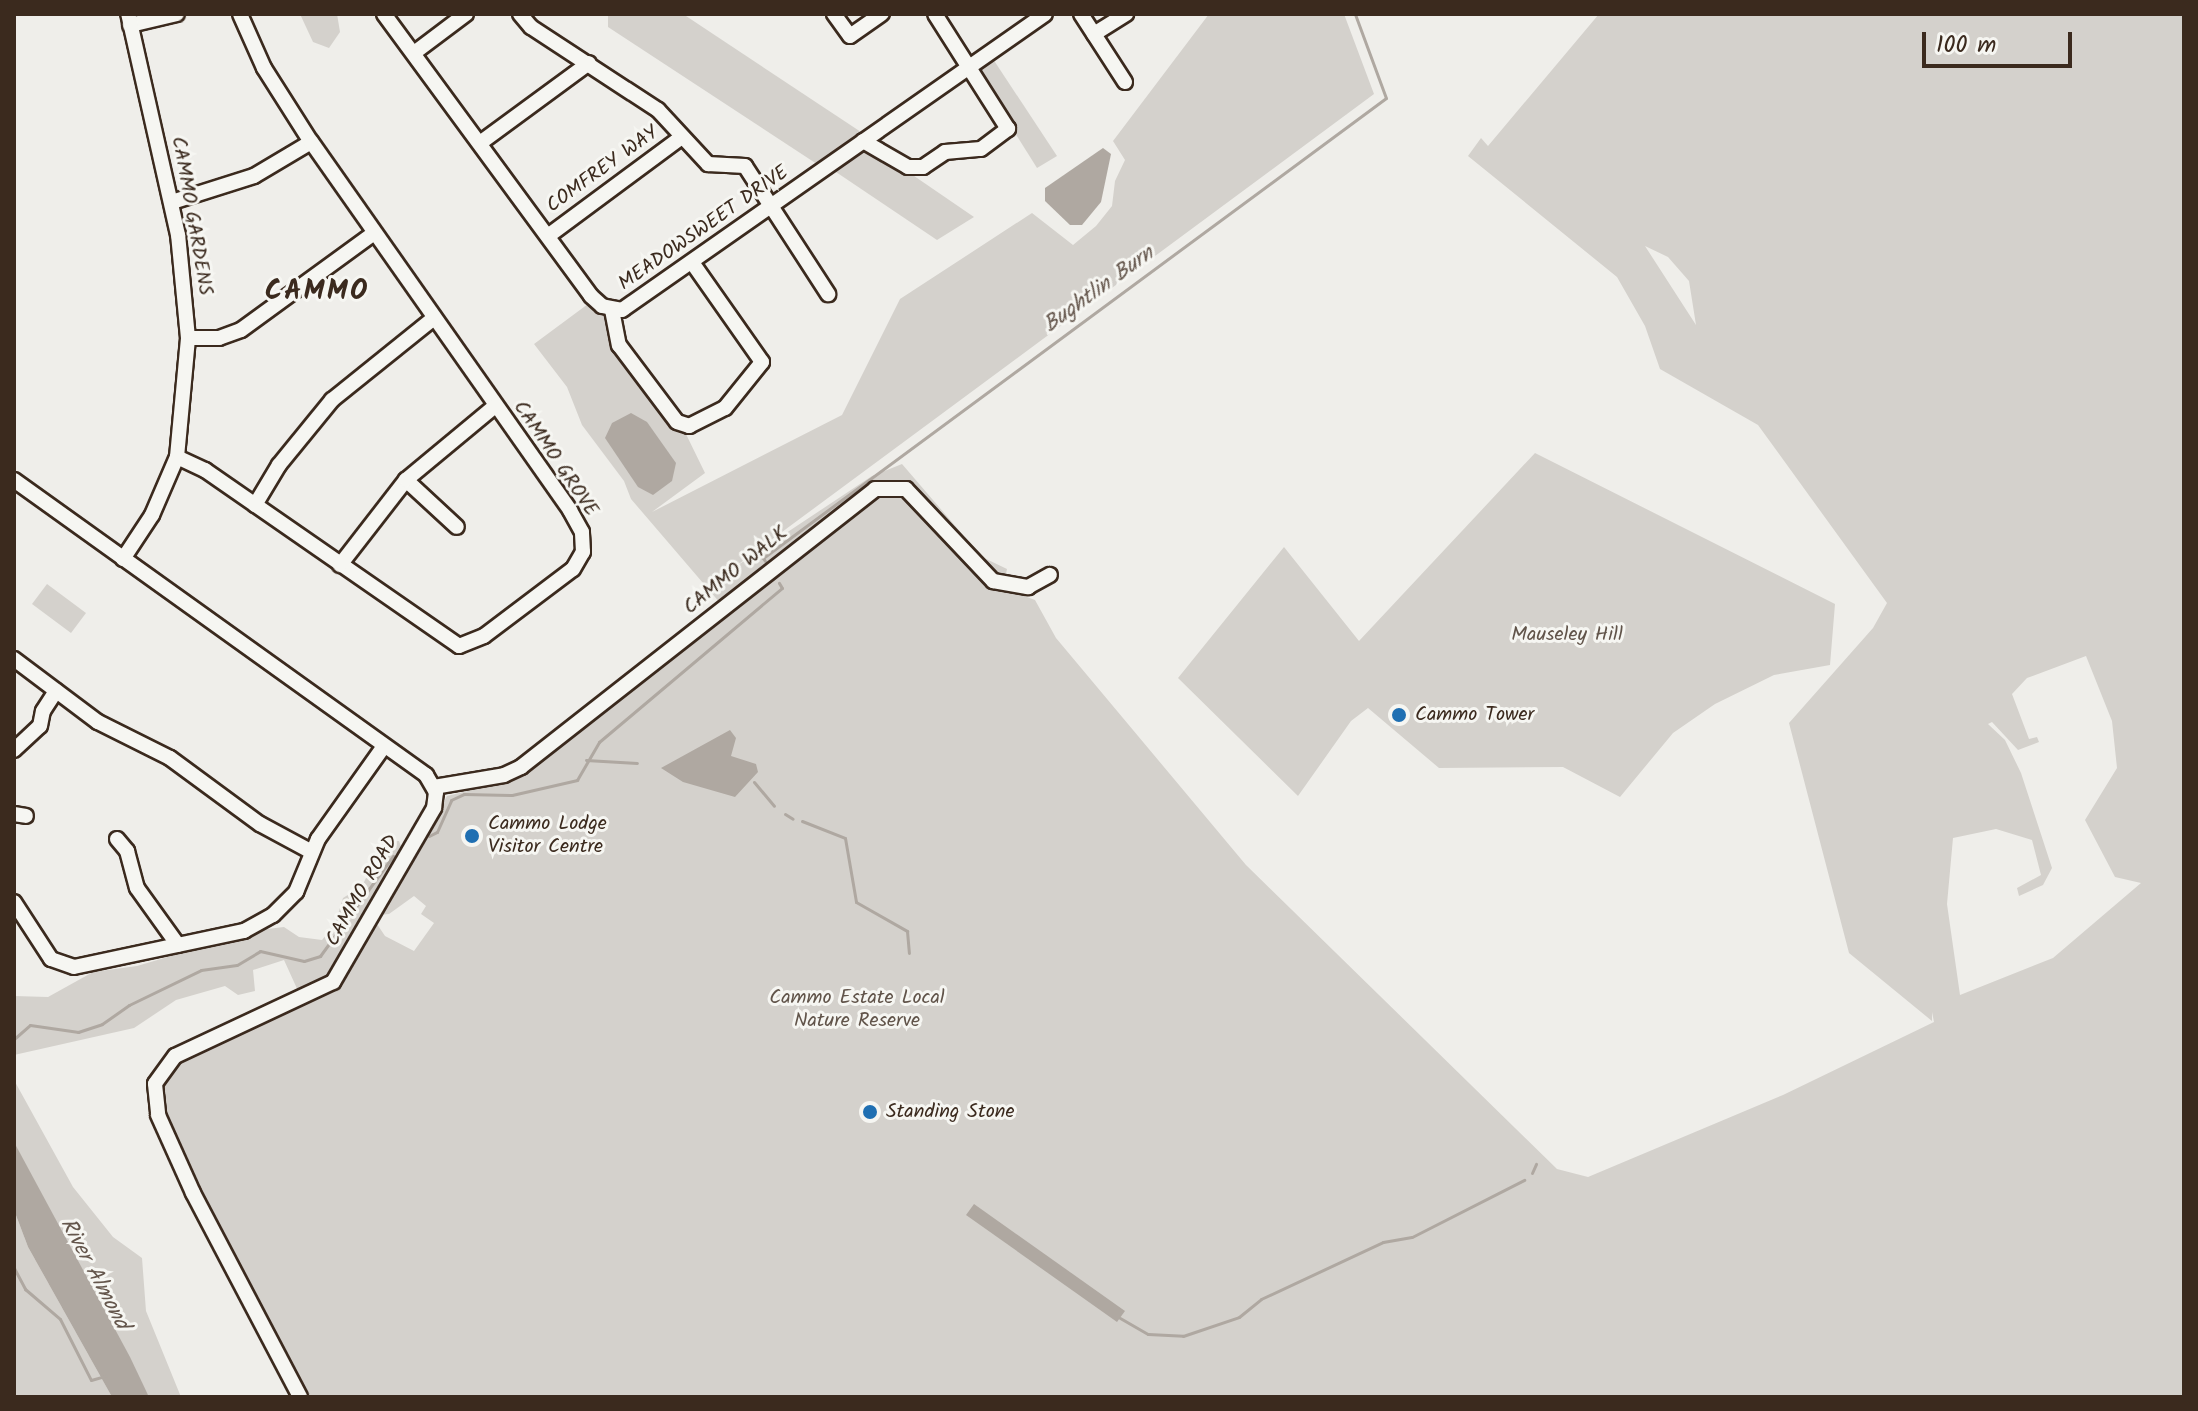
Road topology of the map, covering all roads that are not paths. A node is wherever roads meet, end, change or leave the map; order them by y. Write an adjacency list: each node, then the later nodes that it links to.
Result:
1 (177, 14): 12 (street)
2 (240, 14): 20 (street, CAMMO GROVE)
3 (384, 14): 14 (street, MEADOWSWEET DRIVE)
4 (466, 14): 14 (street)
5 (520, 14): 15 (street)
6 (834, 14): 7 (street)
7 (882, 14)
8 (935, 14): 16 (street)
9 (1045, 14): 16 (street, MEADOWSWEET DRIVE)
10 (1081, 14): 13 (street)
11 (1126, 14): 13 (street)
12 (129, 19): 22 (street, CAMMO GARDENS)
13 (1094, 34): 17 (street)
14 (414, 53): 21 (street, MEADOWSWEET DRIVE)
15 (589, 63): 18 (street); 21 (street)
16 (970, 65): 19 (street, MEADOWSWEET DRIVE); 19 (street)
17 (1125, 82)
18 (682, 137): 23 (street); 25 (street, COMFREY WAY)
19 (863, 141): 23 (street, MEADOWSWEET DRIVE)
20 (311, 142): 22 (street); 24 (street, CAMMO GROVE)
21 (480, 143): 25 (street, MEADOWSWEET DRIVE)
22 (172, 202): 30 (street, CAMMO GARDENS)
23 (772, 207): 26 (street, MEADOWSWEET DRIVE); 27 (street)
24 (374, 233): 29 (street, CAMMO GROVE); 30 (street)
25 (548, 236): 28 (street, MEADOWSWEET DRIVE)
26 (693, 264): 28 (street, MEADOWSWEET DRIVE); 28 (street)
27 (828, 294)
28 (612, 310)
29 (434, 318): 31 (street, CAMMO GROVE); 35 (street)
30 (188, 338): 32 (street, CAMMO GARDENS)
31 (495, 406): 34 (street); 38 (street, CAMMO GROVE)
32 (177, 457): 35 (street, CAMMO GROVE); 37 (street, CAMMO GARDENS)
33 (14, 480): 37 (street)
34 (406, 480): 36 (street); 38 (street)
35 (255, 505): 38 (street, CAMMO GROVE)
36 (457, 527)
37 (123, 559): 42 (street)
38 (340, 565)
39 (1050, 575): 44 (street, CAMMO WALK)
40 (14, 659): 41 (street)
41 (56, 691): 43 (street); 46 (street)
42 (384, 746): 44 (street); 46 (street)
43 (14, 750)
44 (434, 787): 49 (street, CAMMO ROAD)
45 (117, 839): 48 (street)
46 (312, 852): 48 (street)
47 (14, 902): 48 (street)
48 (178, 945)
49 (300, 1397)

